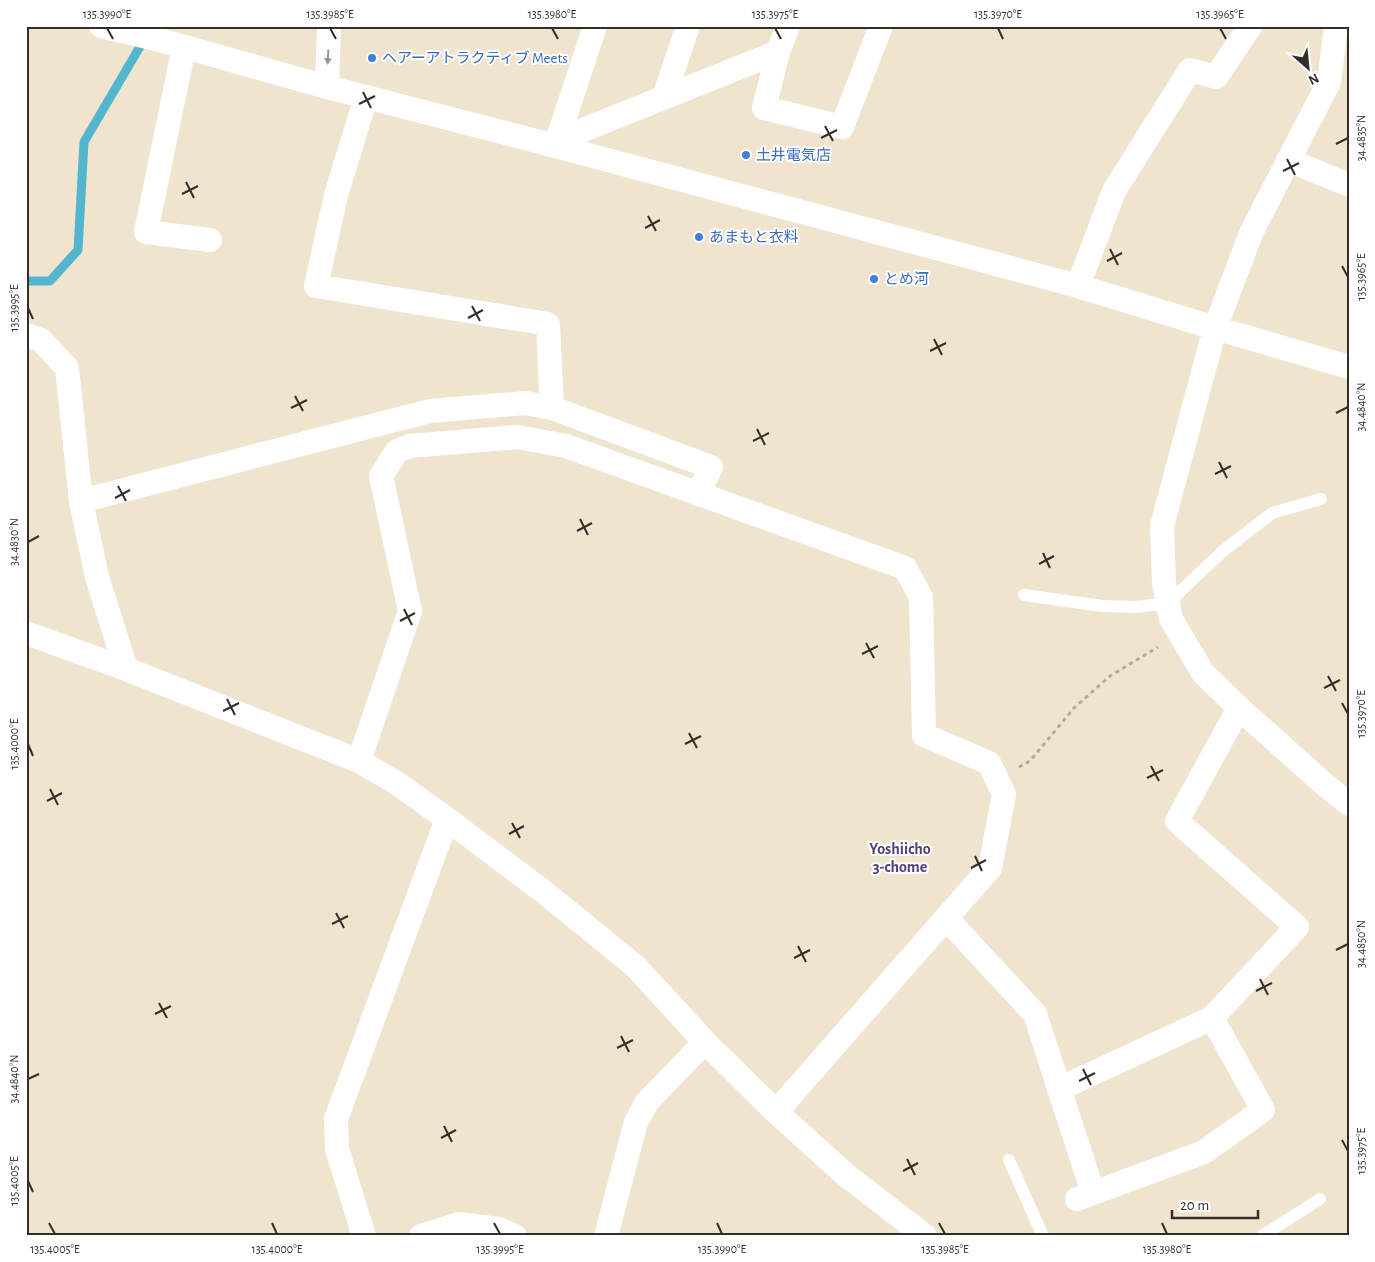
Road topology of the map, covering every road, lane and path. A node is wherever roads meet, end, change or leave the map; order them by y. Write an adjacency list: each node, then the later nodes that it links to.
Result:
1 (101, 26): 9 (street)
2 (330, 26): 11 (street, one-way to 11)
3 (595, 26): 14 (street)
4 (688, 26): 13 (street)
5 (788, 26): 10 (street)
6 (881, 26): 10 (street)
7 (1250, 26): 18 (street)
8 (1337, 26): 15 (street)
9 (184, 47): 11 (street); 17 (street)
10 (778, 52): 13 (street)
11 (327, 87): 12 (street)
12 (366, 97): 14 (street); 22 (street)
13 (664, 97): 14 (street)
14 (552, 142): 18 (street)
15 (1288, 160): 16 (street); 19 (street)
16 (1349, 185)
17 (210, 240)
18 (1078, 286): 19 (street)
19 (1214, 328): 21 (street); 27 (street)
20 (26, 336): 25 (street)
21 (1349, 367)
22 (552, 408): 23 (street); 25 (street)
23 (698, 494): 32 (street); 33 (street)
24 (1321, 499): 27 (lane)
25 (81, 500): 30 (street)
26 (1024, 595): 27 (lane)
27 (1168, 603): 29 (street)
28 (26, 633): 30 (street)
29 (1180, 634): 31 (street); 33 (path)
30 (126, 669): 32 (street)
31 (1239, 708): 34 (street); 37 (street)
32 (359, 761): 35 (street)
33 (997, 780): 36 (street)
34 (1349, 804)
35 (447, 819): 38 (street); 43 (street)
36 (946, 918): 39 (street); 40 (street)
37 (1212, 1018): 39 (street); 39 (street)
38 (705, 1042): 40 (street); 46 (street)
39 (1059, 1089)
40 (776, 1112): 47 (street)
41 (1009, 1160): 48 (lane)
42 (1320, 1199): 49 (lane)
43 (364, 1236)
44 (421, 1236): 45 (street)
45 (515, 1236)
46 (606, 1236)
47 (925, 1236)
48 (1043, 1236)
49 (1262, 1236)

